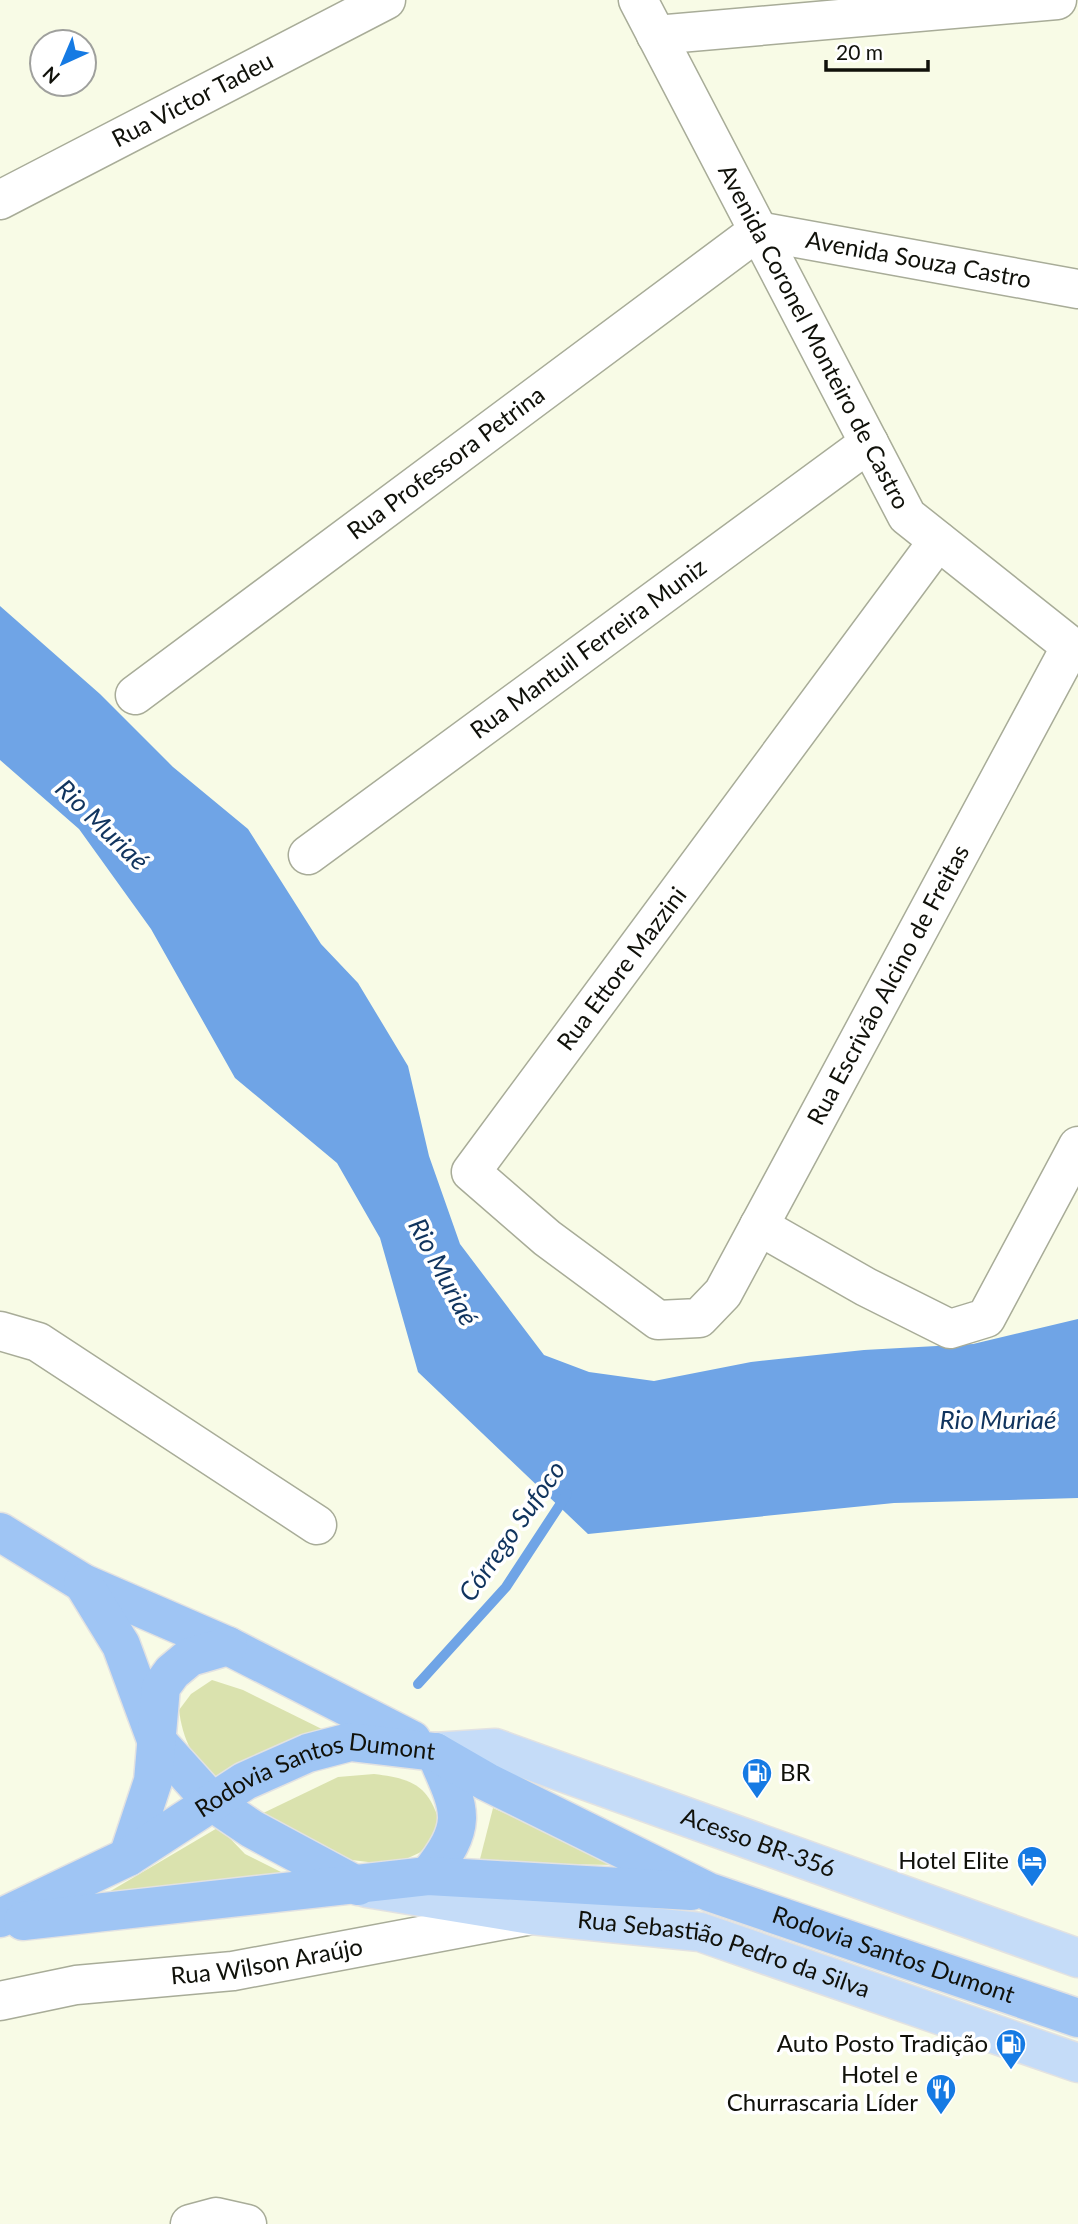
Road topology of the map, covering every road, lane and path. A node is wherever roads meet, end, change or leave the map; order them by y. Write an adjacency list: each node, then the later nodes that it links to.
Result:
1 (386, 0): 5 (street, Rua Victor Tadeu)
2 (638, 0): 4 (street, Avenida Coronel Monteiro de Castro)
3 (1057, 0): 4 (street)
4 (656, 35): 6 (street, Avenida Coronel Monteiro de Castro)
5 (0, 200)
6 (758, 231): 7 (street, Avenida Souza Castro); 8 (street, Avenida Coronel Monteiro de Castro); 11 (street, Rua Professora Petrina)
7 (1078, 289)
8 (869, 443): 9 (street, Avenida Coronel Monteiro de Castro); 12 (street, Rua Mantuil Ferreira Muniz)
9 (938, 541): 10 (street, Avenida Coronel Monteiro de Castro); 15 (street, Rua Ettore Mazzini)
10 (1074, 649): 14 (street, Rua Escrivão Alcino de Freitas)
11 (135, 695)
12 (308, 855)
13 (1078, 1146): 14 (street)
14 (759, 1226): 15 (street, Rua Escrivão Alcino de Freitas)
15 (699, 1318)
16 (0, 1331): 17 (street)
17 (317, 1525)
18 (0, 1532): 19 (highway)
19 (83, 1583): 20 (highway); 21 (highway)
20 (228, 1646): 21 (highway); 22 (highway)
21 (156, 1740): 23 (highway); 24 (highway)
22 (435, 1752): 23 (highway, Rodovia Santos Dumont); 25 (highway); 27 (highway, Rodovia Santos Dumont); 31 (main road, Acesso BR-356)
23 (212, 1802): 24 (highway, Rodovia Santos Dumont); 26 (highway)
24 (128, 1857): 29 (highway, Rodovia Santos Dumont)
25 (428, 1876): 26 (highway, Rodovia Santos Dumont); 27 (highway, Rodovia Santos Dumont)
26 (358, 1886): 28 (main road, Rua Sebastião Pedro da Silva); 30 (highway, Rodovia Santos Dumont)
27 (709, 1892): 33 (highway, Rodovia Santos Dumont)
28 (531, 1915): 32 (street, Rua Wilson Araújo); 34 (main road, Rua Sebastião Pedro da Silva)
29 (0, 1918)
30 (0, 1924)
31 (1078, 1958)
32 (0, 2001)
33 (1078, 2018)
34 (1078, 2063)
35 (190, 2224): 36 (street)
36 (247, 2224)

